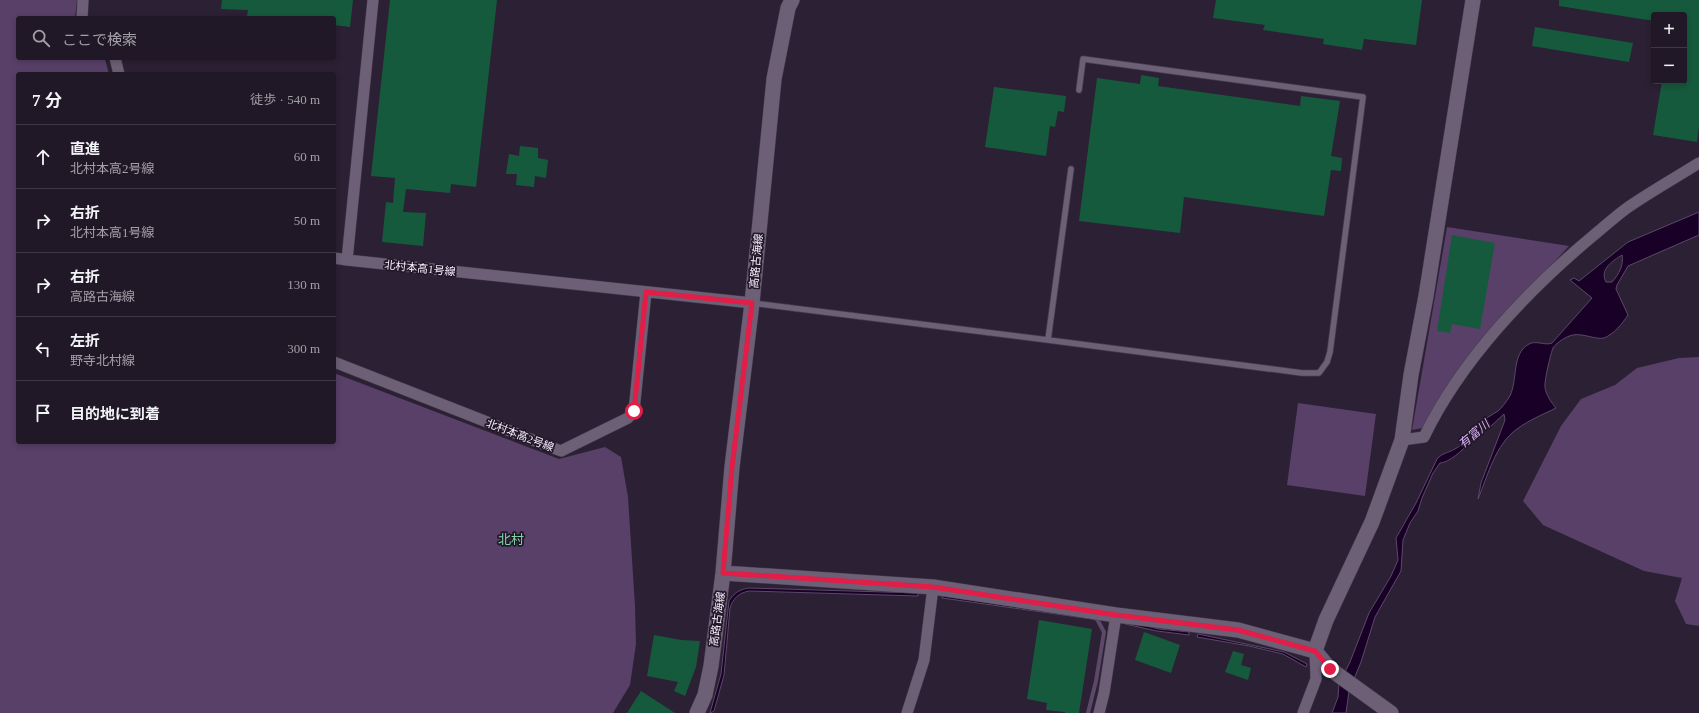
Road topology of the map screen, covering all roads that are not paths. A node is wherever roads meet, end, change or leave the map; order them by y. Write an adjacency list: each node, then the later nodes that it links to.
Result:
1 (84, 0): 5 (street)
2 (373, 0): 12 (street)
3 (792, 0): 14 (street, 高路古海線)
4 (1473, 0): 17 (street)
5 (82, 16)
6 (116, 60): 7 (street)
7 (118, 72)
8 (1079, 90): 15 (lane)
9 (1699, 163): 17 (street)
10 (1071, 169): 15 (lane)
11 (336, 258): 12 (street, 北村本高1号線)
12 (347, 260): 13 (street, 北村本高1号線)
13 (646, 292): 14 (street, 北村本高1号線); 16 (street, 北村本高2号線)
14 (752, 303): 15 (lane); 18 (street, 高路古海線)
15 (1048, 340)
16 (336, 363)
17 (1402, 440): 21 (street)
18 (723, 573): 19 (street); 22 (street, 高路古海線)
19 (933, 587): 20 (street); 23 (street)
20 (1116, 615): 21 (street); 24 (street)
21 (1315, 651): 25 (street); 26 (street)
22 (697, 713)
23 (907, 713)
24 (1099, 713)
25 (1304, 713)
26 (1391, 713)

